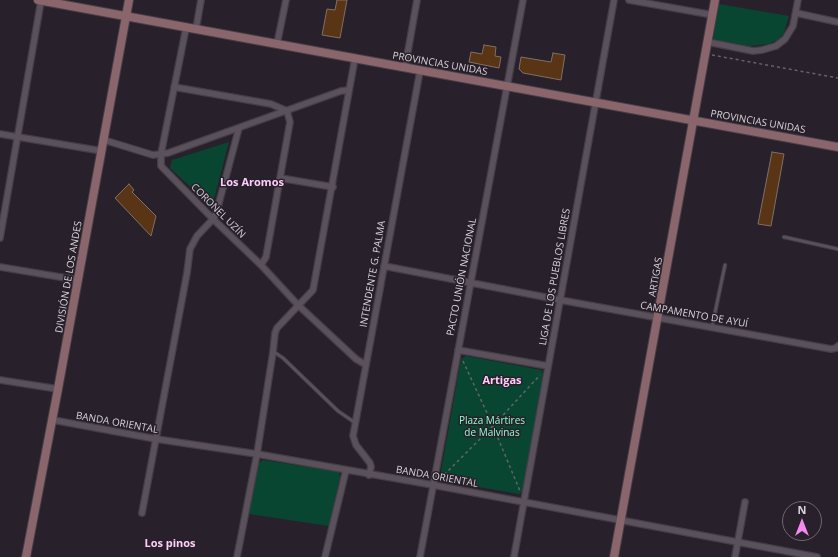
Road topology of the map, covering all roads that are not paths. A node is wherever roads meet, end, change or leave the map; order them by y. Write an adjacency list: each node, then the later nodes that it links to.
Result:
1 (40, 0): 11 (street, PROVINCIAS UNIDAS); 31 (street)
2 (129, 0): 14 (street, DIVISIÓN DE LOS ANDES)
3 (201, 0): 17 (street)
4 (286, 0): 19 (street)
5 (417, 0): 21 (street)
6 (523, 0): 23 (street, PACTO UNIÓN NACIONAL)
7 (614, 0): 26 (street, LIGA DE LOS PUEBLOS LIBRES)
8 (629, 0): 13 (street)
9 (715, 0): 13 (street, ARTIGAS)
10 (798, 0): 12 (street)
11 (53, 1): 14 (street, PROVINCIAS UNIDAS)
12 (796, 13): 15 (street); 18 (street)
13 (713, 15): 18 (street, ARTIGAS)
14 (126, 16): 16 (street, PROVINCIAS UNIDAS); 32 (street, DIVISIÓN DE LOS ANDES)
15 (838, 22)
16 (186, 28): 17 (street, PROVINCIAS UNIDAS); 24 (street, CORONEL UZÍN)
17 (196, 29): 19 (street, PROVINCIAS UNIDAS)
18 (708, 42): 28 (street, ARTIGAS)
19 (277, 44): 20 (street, PROVINCIAS UNIDAS)
20 (355, 58): 21 (street, PROVINCIAS UNIDAS); 25 (street)
21 (405, 68): 22 (street, PROVINCIAS UNIDAS)
22 (420, 71): 23 (street, PROVINCIAS UNIDAS); 44 (street, INTENDENTE G. PALMA)
23 (507, 86): 26 (street, PROVINCIAS UNIDAS); 47 (street, PACTO UNIÓN NACIONAL)
24 (174, 87): 27 (street); 35 (street, CORONEL UZÍN)
25 (349, 90): 27 (street); 37 (street)
26 (595, 102): 28 (street, PROVINCIAS UNIDAS); 48 (street, LIGA DE LOS PUEBLOS LIBRES)
27 (287, 111): 29 (street); 36 (street)
28 (694, 121): 33 (street, PROVINCIAS UNIDAS); 50 (street, ARTIGAS)
29 (240, 128): 35 (street); 38 (street)
30 (0, 134): 31 (street)
31 (17, 137): 34 (street); 40 (street)
32 (104, 140): 34 (street, DIVISIÓN DE LOS ANDES); 35 (street)
33 (838, 147)
34 (102, 151): 46 (street, DIVISIÓN DE LOS ANDES)
35 (161, 154): 38 (street, CORONEL UZÍN)
36 (280, 178): 37 (street); 42 (street)
37 (333, 187): 49 (street)
38 (213, 220): 42 (street, CORONEL UZÍN); 61 (street)
39 (784, 237): 41 (lane)
40 (0, 238)
41 (838, 249)
42 (261, 265): 49 (street, CORONEL UZÍN)
43 (725, 265): 51 (lane)
44 (384, 266): 47 (street, CAMPAMENTO DE AYUÍ); 55 (street, INTENDENTE G. PALMA)
45 (0, 267): 46 (street)
46 (78, 280): 58 (street, DIVISIÓN DE LOS ANDES)
47 (470, 282): 48 (street, CAMPAMENTO DE AYUÍ); 53 (street, PACTO UNIÓN NACIONAL)
48 (560, 300): 50 (street, CAMPAMENTO DE AYUÍ); 56 (street, LIGA DE LOS PUEBLOS LIBRES)
49 (298, 305): 54 (street); 55 (street, CORONEL UZÍN)
50 (658, 318): 51 (street, CAMPAMENTO DE AYUÍ); 69 (street, ARTIGAS)
51 (712, 328): 52 (street, CAMPAMENTO DE AYUÍ)
52 (837, 347)
53 (458, 350): 56 (street); 65 (street, PACTO UNIÓN NACIONAL)
54 (273, 352): 60 (lane); 62 (street)
55 (366, 364): 60 (street, INTENDENTE G. PALMA)
56 (548, 366): 67 (street, LIGA DE LOS PUEBLOS LIBRES)
57 (0, 380): 58 (street)
58 (58, 390): 59 (street, DIVISIÓN DE LOS ANDES)
59 (53, 420): 61 (street, BANDA ORIENTAL); 71 (street, DIVISIÓN DE LOS ANDES)
60 (355, 422): 64 (street, INTENDENTE G. PALMA)
61 (156, 439): 62 (street, BANDA ORIENTAL); 68 (street)
62 (256, 454): 63 (street, BANDA ORIENTAL); 72 (street)
63 (346, 470): 64 (street, BANDA ORIENTAL); 73 (street)
64 (369, 475): 65 (street, BANDA ORIENTAL)
65 (433, 485): 67 (street, BANDA ORIENTAL); 74 (street, PACTO UNIÓN NACIONAL)
66 (745, 502): 70 (street)
67 (524, 503): 69 (street, BANDA ORIENTAL); 75 (street, LIGA DE LOS PUEBLOS LIBRES)
68 (142, 513)
69 (621, 521): 70 (street, BANDA ORIENTAL); 76 (street, ARTIGAS)
70 (738, 542): 77 (street); 78 (street, BANDA ORIENTAL)
71 (26, 557)
72 (237, 557)
73 (325, 557)
74 (420, 557)
75 (514, 557)
76 (614, 557)
77 (735, 557)
78 (816, 557)

